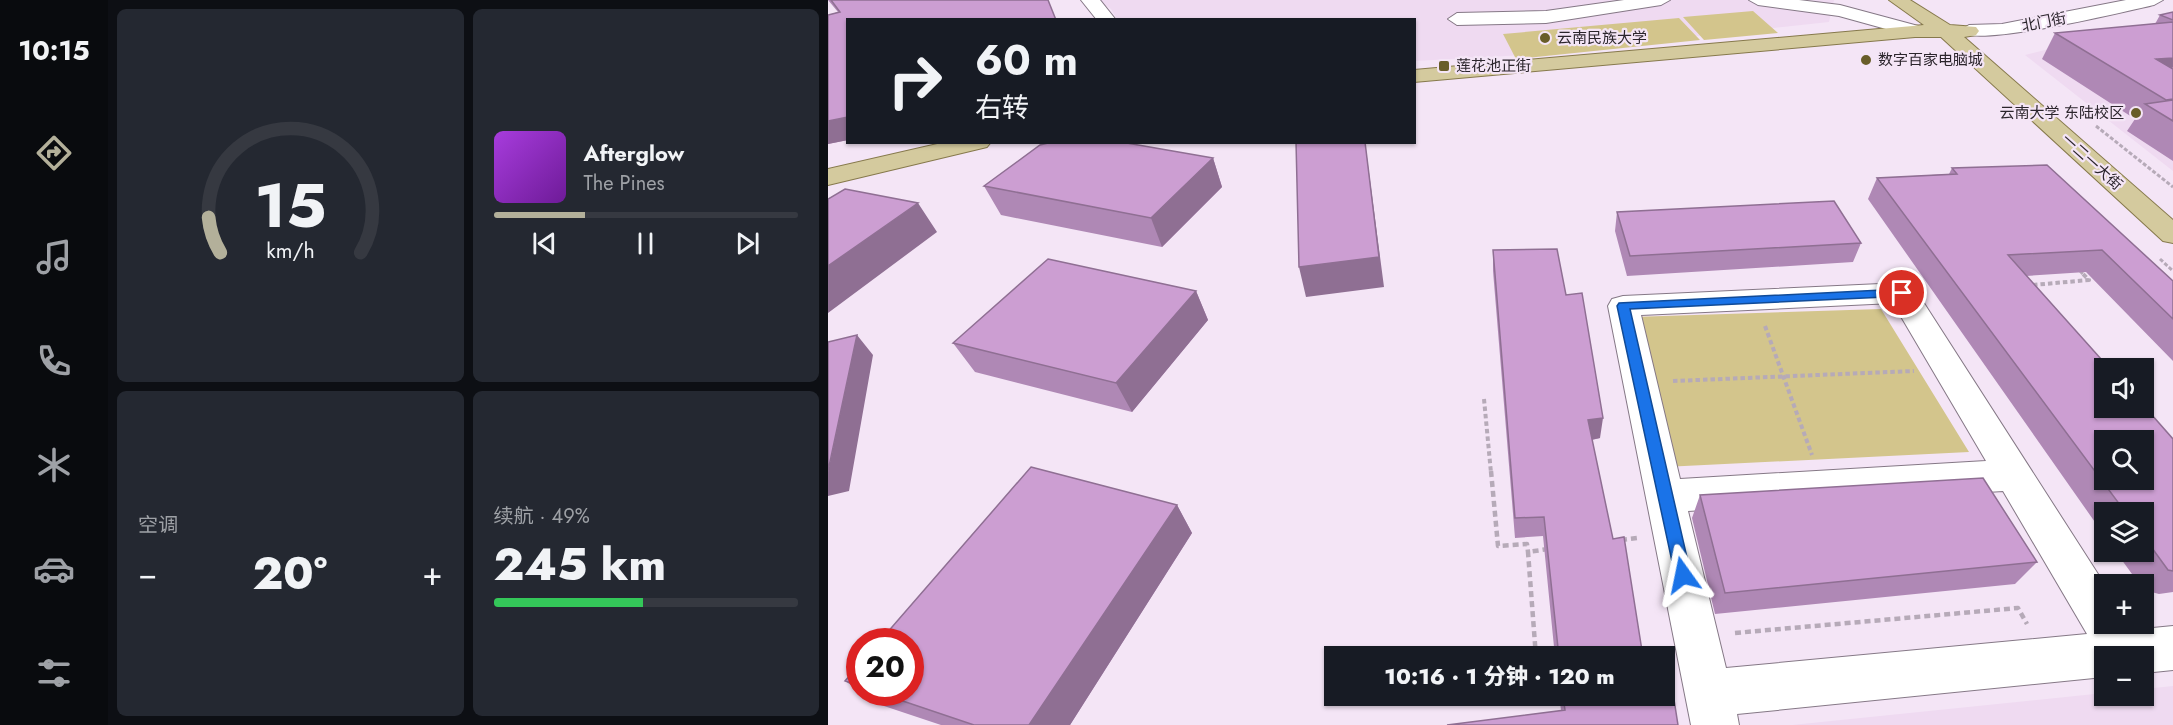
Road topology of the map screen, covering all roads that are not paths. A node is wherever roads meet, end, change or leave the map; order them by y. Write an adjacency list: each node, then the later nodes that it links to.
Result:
1 (1090, 0): 8 (street)
2 (1476, 0): 3 (street)
3 (1661, 0)
4 (1758, 0): 9 (street)
5 (1898, 0): 10 (main road, 一二一大街)
6 (1922, 0): 11 (main road, 一二一大街)
7 (2154, 0): 11 (street, 北门街)
8 (1105, 18)
9 (1915, 31): 10 (main road); 12 (main road)
10 (1946, 31): 11 (main road); 16 (main road, 一二一大街)
11 (1969, 31): 15 (main road, 一二一大街)
12 (1416, 76)
13 (970, 144): 14 (main road)
14 (828, 177)
15 (2173, 208)
16 (2173, 235)
17 (2014, 475): 18 (street); 18 (street); 19 (street)
18 (1665, 496): 23 (street)
19 (2094, 605)
20 (2109, 634): 23 (street)
21 (2115, 634): 22 (street)
22 (2173, 648)
23 (1712, 709)

